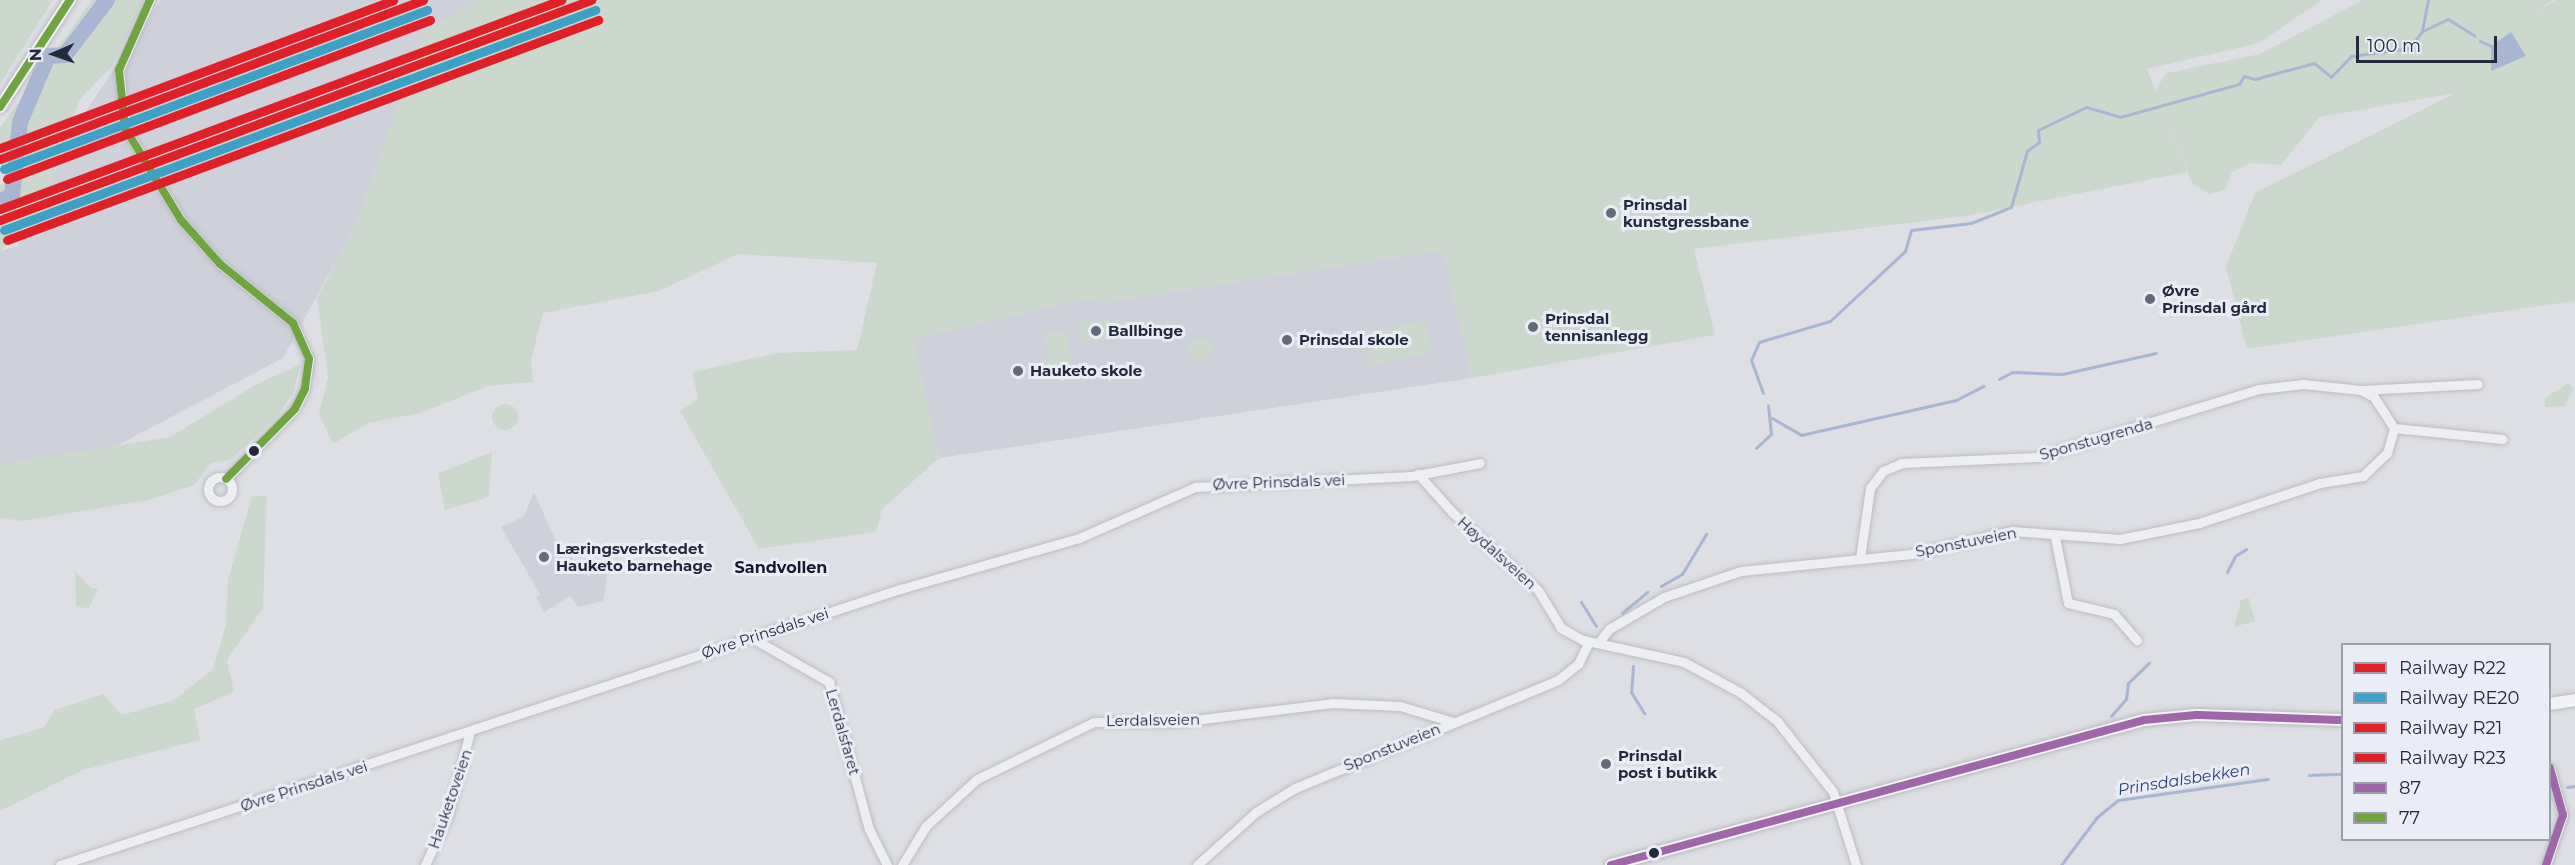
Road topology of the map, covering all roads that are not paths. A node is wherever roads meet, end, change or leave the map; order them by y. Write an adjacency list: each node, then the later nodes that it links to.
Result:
1 (80, 0): 3 (main road)
2 (150, 0): 11 (street)
3 (68, 6): 4 (main road)
4 (0, 106)
5 (2478, 384): 6 (street, Sponstugrenda)
6 (2361, 390): 7 (street, Sponstugrenda); 13 (street, Sponstugrenda)
7 (2394, 428): 8 (street); 12 (street, Sponstuveien)
8 (2502, 439)
9 (1480, 463): 10 (street, Øvre Prinsdals vei)
10 (1419, 474): 14 (street, Øvre Prinsdals vei); 16 (street, Høydalsveien)
11 (226, 479)
12 (2055, 537): 13 (street, Sponstuveien); 15 (street)
13 (1860, 558): 16 (street, Sponstuveien)
14 (752, 638): 21 (street, Øvre Prinsdals vei); 26 (street, Lerdalsfaret)
15 (2137, 640)
16 (1594, 642): 20 (street, Sponstuveien); 23 (street, Høydalsveien)
17 (2575, 700): 18 (main road)
18 (2551, 704)
19 (2341, 720): 23 (main road)
20 (1453, 722): 27 (street, Lerdalsveien); 28 (street, Sponstuveien)
21 (470, 732): 24 (street, Øvre Prinsdals vei); 25 (street, Hauketoveien)
22 (2551, 772): 31 (street)
23 (1838, 805): 29 (main road); 30 (street, Høydalsveien)
24 (60, 865)
25 (425, 865)
26 (887, 865)
27 (902, 865)
28 (1197, 865)
29 (1611, 865)
30 (1856, 865)
31 (2546, 865)

